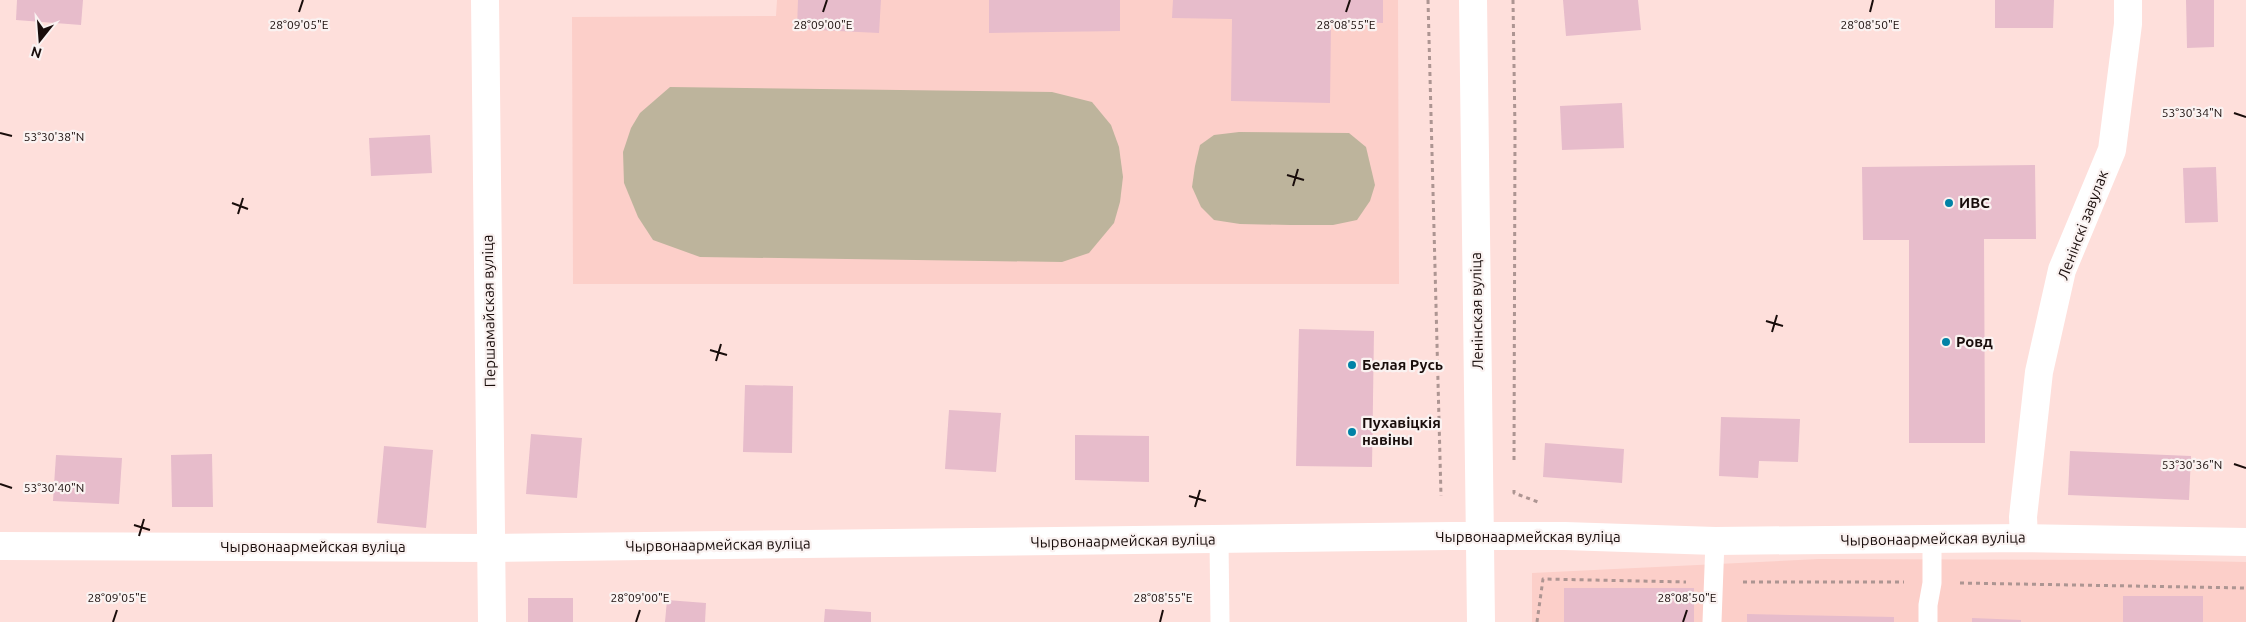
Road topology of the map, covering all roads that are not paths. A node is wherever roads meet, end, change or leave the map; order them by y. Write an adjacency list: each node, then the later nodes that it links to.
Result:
1 (485, 0): 11 (street, Першамайская вуліца)
2 (1473, 0): 4 (street, Ленінская вуліца)
3 (2128, 0): 5 (street, Ленінскі завулак)
4 (1480, 537): 6 (street, Чырвонаармейская вуліца); 8 (street, Чырвонаармейская вуліца); 14 (street, Ленінская вуліца)
5 (2024, 538): 7 (street, Чырвонаармейская вуліца); 9 (street, Чырвонаармейская вуліца)
6 (1219, 540): 11 (street, Чырвонаармейская вуліца); 13 (lane)
7 (1932, 540): 8 (street, Чырвонаармейская вуліца); 16 (lane)
8 (1715, 541): 15 (lane)
9 (2246, 542)
10 (0, 546): 11 (street, Чырвонаармейская вуліца)
11 (492, 548): 12 (street, Першамайская вуліца)
12 (492, 622)
13 (1220, 622)
14 (1481, 622)
15 (1712, 622)
16 (1928, 622)

